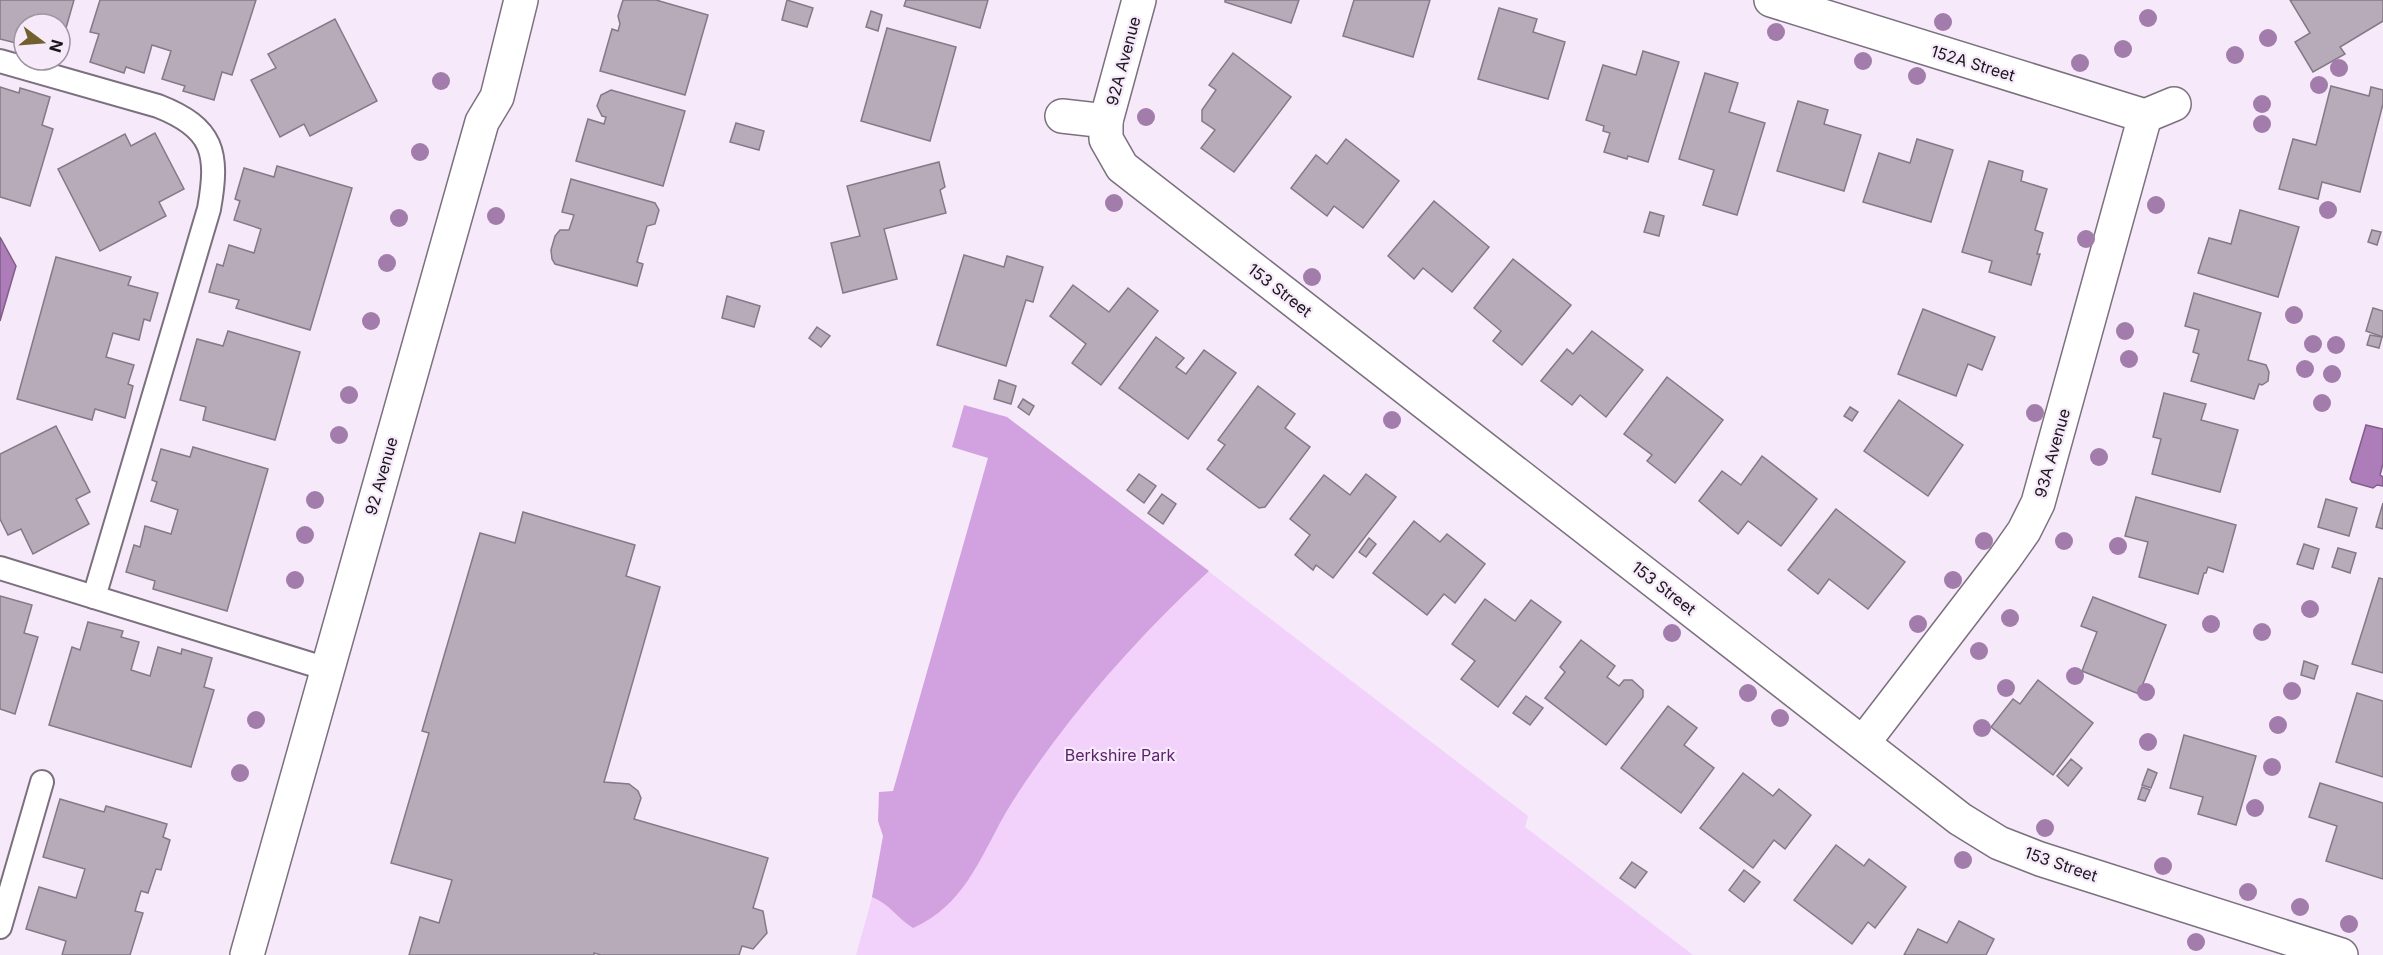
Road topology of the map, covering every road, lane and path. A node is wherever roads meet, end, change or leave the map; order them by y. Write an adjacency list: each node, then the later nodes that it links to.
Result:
1 (521, 0): 10 (street, 92 Avenue)
2 (1139, 0): 7 (street, 92A Avenue)
3 (1771, 0): 5 (street, 152A Street)
4 (0, 62): 9 (lane)
5 (2160, 110): 11 (street, 93A Avenue)
6 (1062, 116): 7 (street)
7 (1106, 121): 11 (street, 153 Street)
8 (0, 568): 9 (lane)
9 (94, 597): 10 (lane)
10 (327, 669): 14 (street, 92 Avenue)
11 (1863, 743): 15 (street, 153 Street)
12 (42, 782): 13 (lane)
13 (0, 927)
14 (247, 955)
15 (2342, 955)

